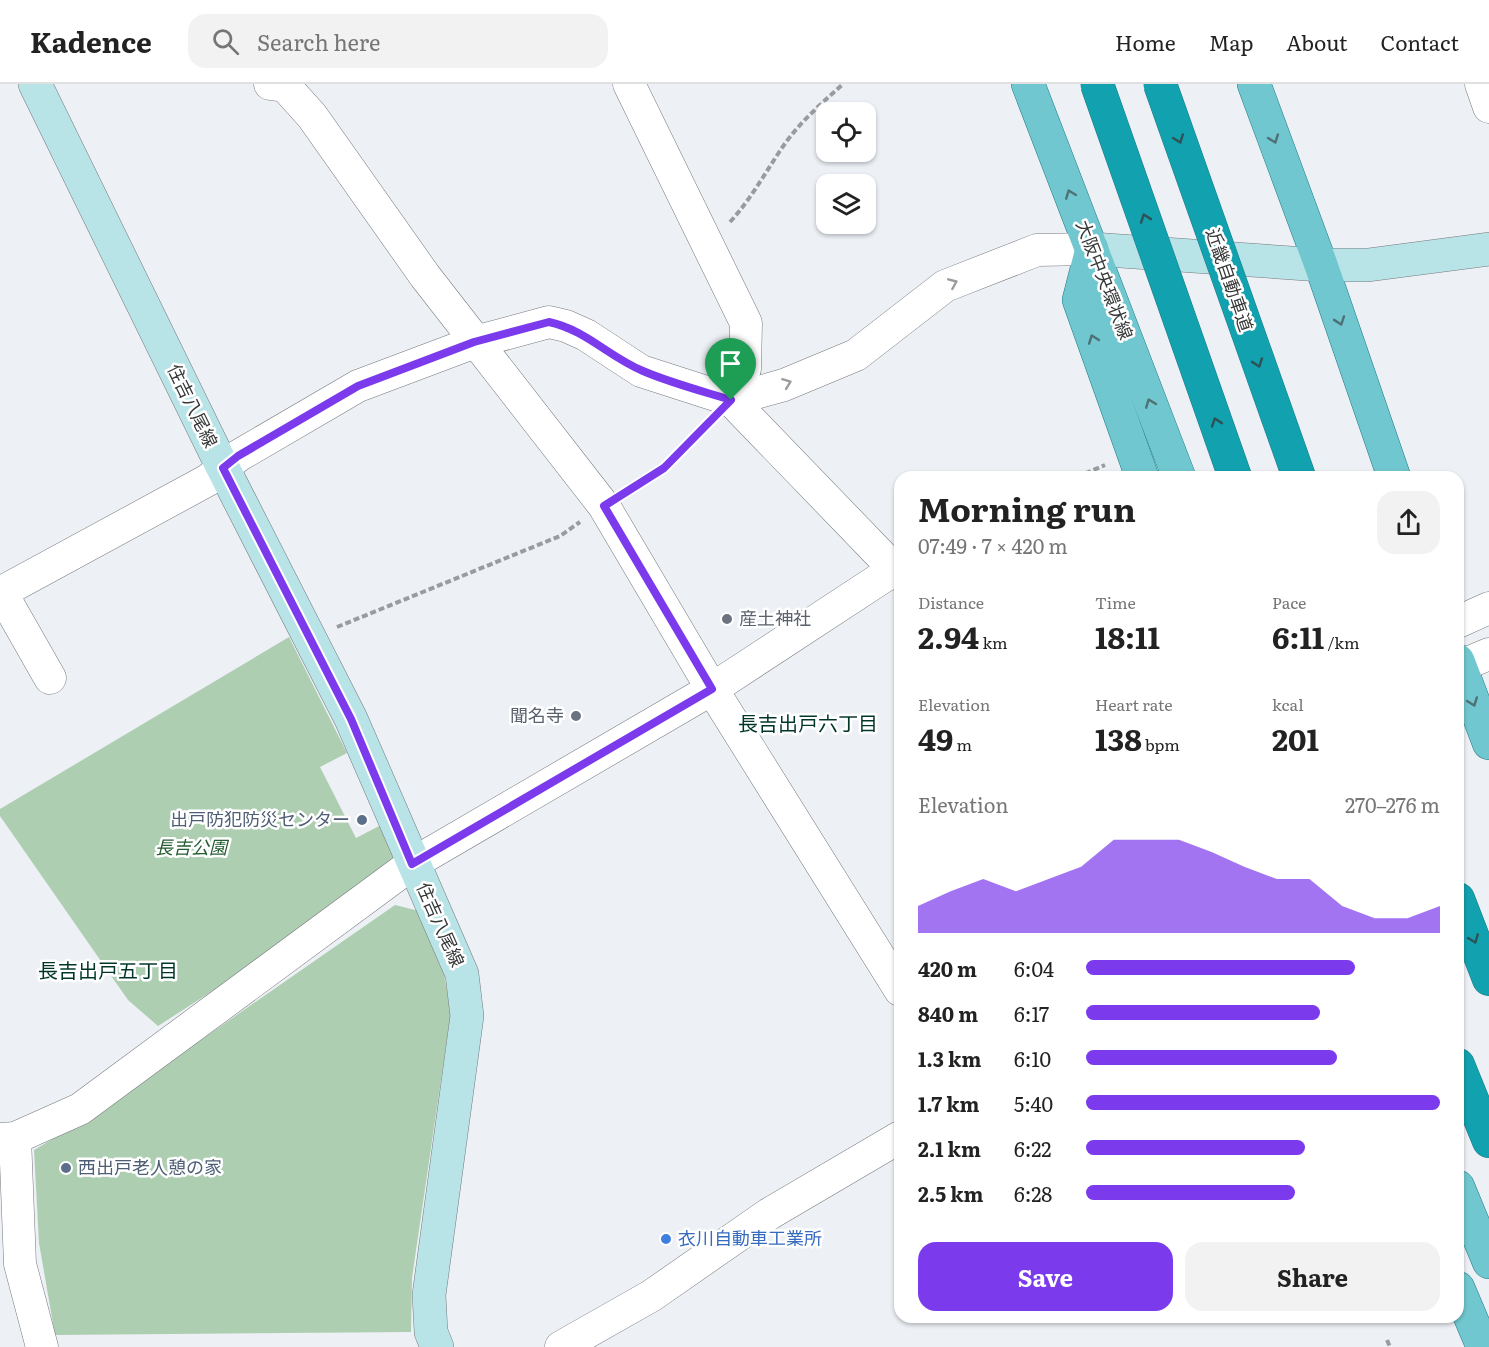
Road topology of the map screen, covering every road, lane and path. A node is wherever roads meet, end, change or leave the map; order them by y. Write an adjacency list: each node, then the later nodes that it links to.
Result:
1 (35, 84): 17 (main road, 住吉八尾線)
2 (270, 84): 15 (street)
3 (629, 84): 11 (street)
4 (843, 84): 11 (path)
5 (1028, 84): 12 (main road, 大阪中央環状線, one-way to 5)
6 (1097, 84): 20 (highway, one-way to 6, bridge)
7 (1160, 84): 21 (highway, 近畿自動車道, one-way to 21, bridge)
8 (1254, 84): 14 (main road, one-way to 14)
9 (1481, 84): 10 (street)
10 (1489, 107)
11 (706, 246): 16 (street)
12 (1092, 249): 14 (main road); 16 (street, one-way to 12); 18 (main road, one-way to 12); 19 (main road, 大阪中央環状線, one-way to 12)
13 (1489, 249): 14 (main road)
14 (1321, 265): 22 (main road, one-way to 22)
15 (474, 342): 16 (street); 17 (street); 23 (street)
16 (731, 400): 23 (path); 24 (street)
17 (223, 468): 26 (street); 29 (main road, 住吉八尾線)
18 (1140, 471)
19 (1177, 471)
20 (1233, 471)
21 (1297, 471)
22 (1392, 471)
23 (604, 506): 29 (path); 32 (street)
24 (894, 569)
25 (894, 574): 32 (street)
26 (1, 592): 31 (street)
27 (1489, 608): 28 (street)
28 (1464, 619)
29 (310, 638): 34 (main road, 住吉八尾線)
30 (1469, 660): 33 (main road, one-way to 33)
31 (50, 678)
32 (712, 689): 34 (street); 37 (street)
33 (1488, 735)
34 (412, 864): 39 (street); 47 (main road, 住吉八尾線)
35 (1464, 914): 36 (highway, one-way to 36)
36 (1489, 979)
37 (894, 980)
38 (1464, 1080): 41 (highway)
39 (8, 1138): 46 (street)
40 (894, 1141): 48 (street)
41 (1489, 1141)
42 (1464, 1202): 43 (main road)
43 (1489, 1262)
44 (1464, 1302): 50 (main road)
45 (1387, 1340): 49 (path)
46 (42, 1347)
47 (437, 1347)
48 (561, 1347)
49 (1390, 1347)
50 (1484, 1347)

